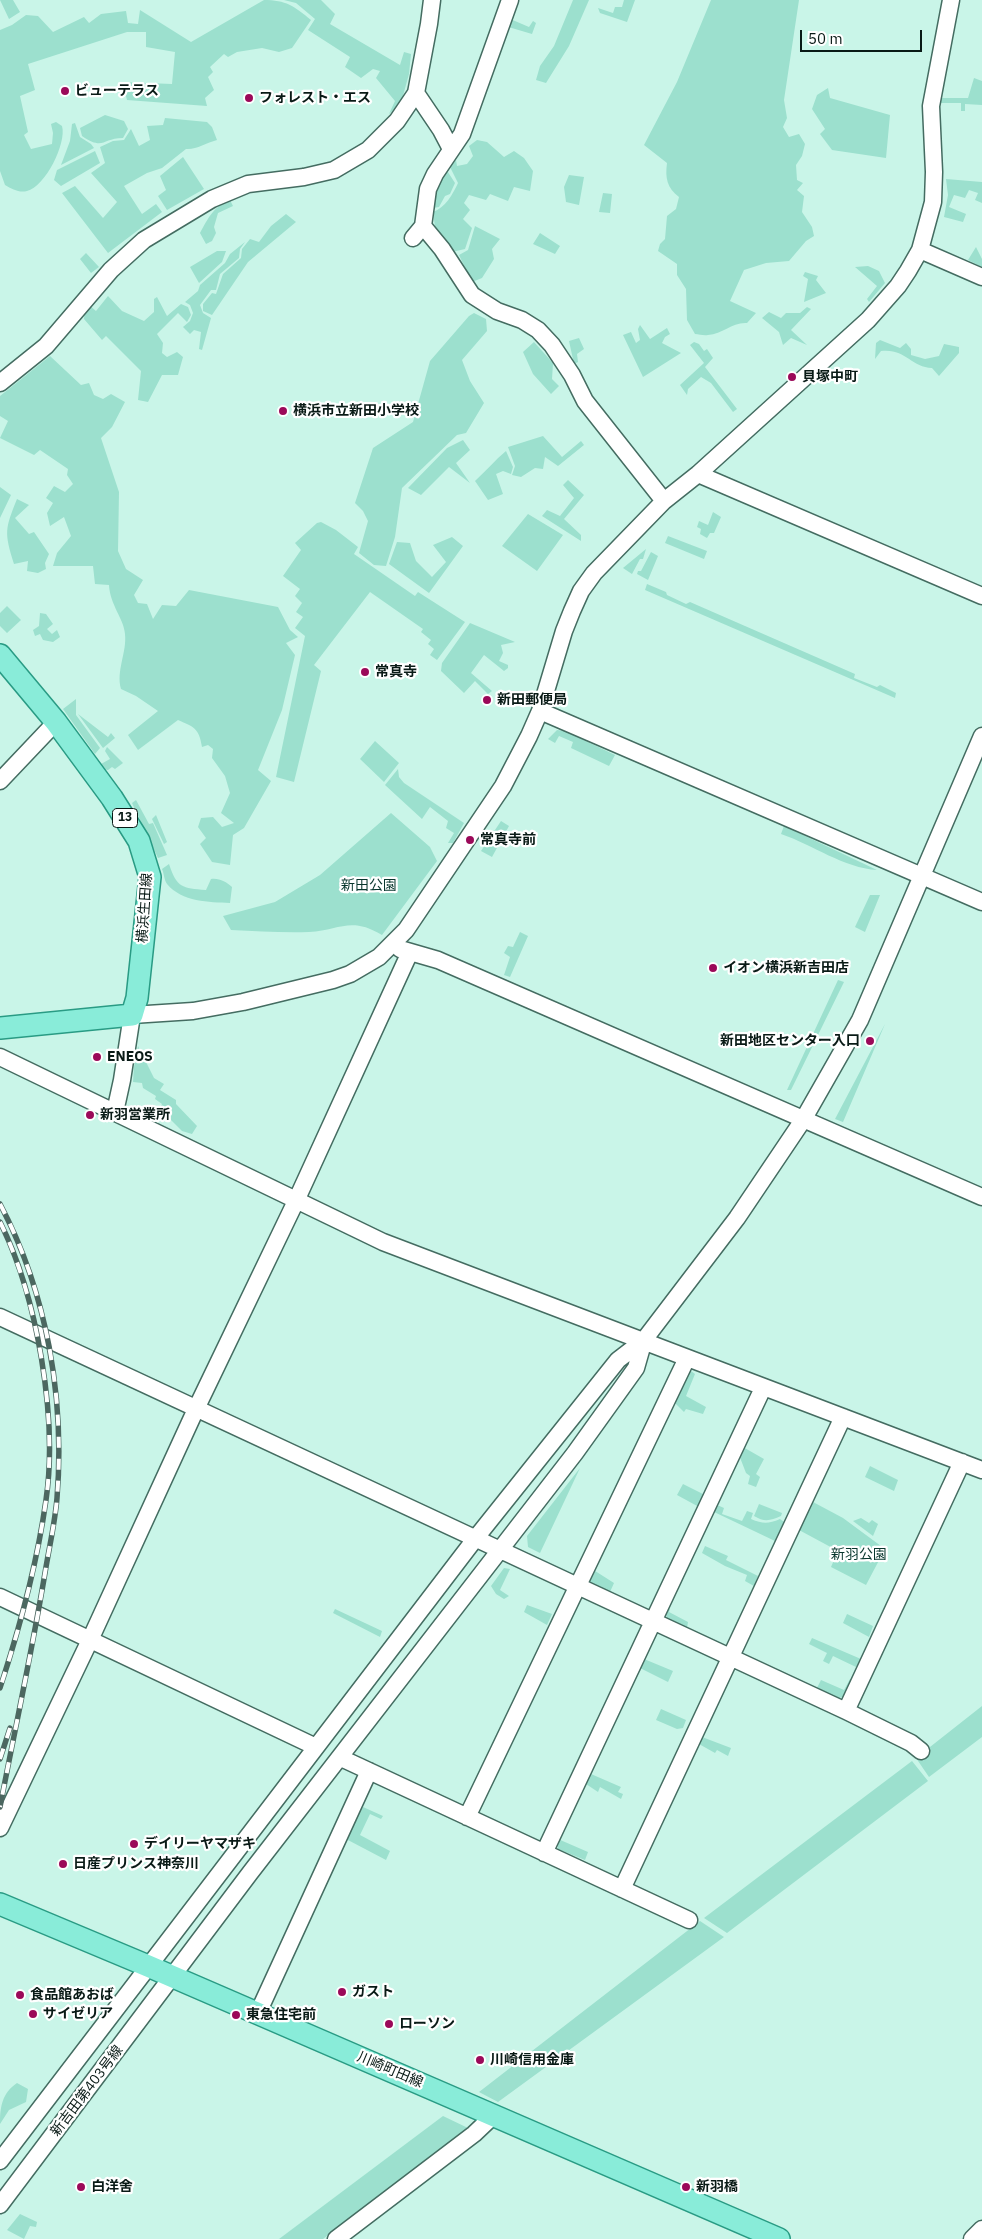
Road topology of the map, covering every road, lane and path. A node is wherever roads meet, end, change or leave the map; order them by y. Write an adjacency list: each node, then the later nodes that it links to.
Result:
1 (432, 0): 4 (street)
2 (510, 0): 5 (street)
3 (951, 0): 6 (street)
4 (416, 93): 5 (street); 8 (street)
5 (451, 149): 10 (street)
6 (920, 250): 7 (street); 9 (street)
7 (982, 277)
8 (0, 383)
9 (698, 474): 10 (street); 11 (street)
10 (664, 501): 13 (street)
11 (982, 596)
12 (0, 655): 14 (main road, 横浜生田線 / 13)
13 (540, 711): 17 (street); 19 (street)
14 (56, 722): 16 (street); 21 (main road, 横浜生田線 / 13)
15 (982, 736): 17 (street)
16 (0, 781)
17 (923, 876): 18 (street); 25 (street)
18 (982, 902)
19 (391, 947): 20 (street); 21 (street)
20 (410, 952): 25 (street); 27 (street)
21 (132, 1016): 22 (main road); 24 (street)
22 (0, 1028)
23 (1, 1059): 24 (street)
24 (115, 1112): 27 (street)
25 (803, 1120): 26 (street); 29 (street)
26 (982, 1197)
27 (296, 1201): 29 (street); 32 (street)
28 (0, 1317): 32 (street)
29 (644, 1340): 30 (street); 36 (street, 新吉田第403号線); 37 (street, 新吉田第403号線)
30 (687, 1358): 31 (street); 38 (street)
31 (763, 1388): 33 (street); 40 (street)
32 (196, 1410): 36 (street); 41 (street)
33 (843, 1417): 34 (street); 42 (street)
34 (962, 1462): 35 (street); 43 (street)
35 (982, 1470)
36 (475, 1539): 37 (street); 44 (street, 新吉田第403号線)
37 (499, 1550): 38 (street); 46 (street, 新吉田第403号線)
38 (577, 1586): 40 (street); 48 (street)
39 (0, 1597): 41 (street)
40 (653, 1622): 42 (street); 50 (street)
41 (90, 1640): 44 (street); 49 (street)
42 (731, 1658): 43 (street); 51 (street)
43 (846, 1711): 45 (street)
44 (316, 1747): 54 (street, 新吉田第403号線)
45 (920, 1751)
46 (341, 1758): 47 (street); 55 (street, 新吉田第403号線)
47 (369, 1771): 48 (street); 56 (street)
48 (467, 1817): 50 (street)
49 (0, 1828)
50 (544, 1853): 51 (street)
51 (622, 1889): 53 (street)
52 (0, 1904): 54 (main road, 川崎町田線)
53 (689, 1920)
54 (148, 1966): 55 (main road, 川崎町田線); 58 (street, 新吉田第403号線)
55 (174, 1977): 56 (main road, 川崎町田線); 59 (street, 新吉田第403号線)
56 (258, 2013): 57 (main road, 川崎町田線)
57 (494, 2115): 61 (street); 62 (main road, 川崎町田線)
58 (0, 2161)
59 (0, 2205)
60 (982, 2229): 63 (street)
61 (336, 2239)
62 (779, 2239)
63 (972, 2239)

